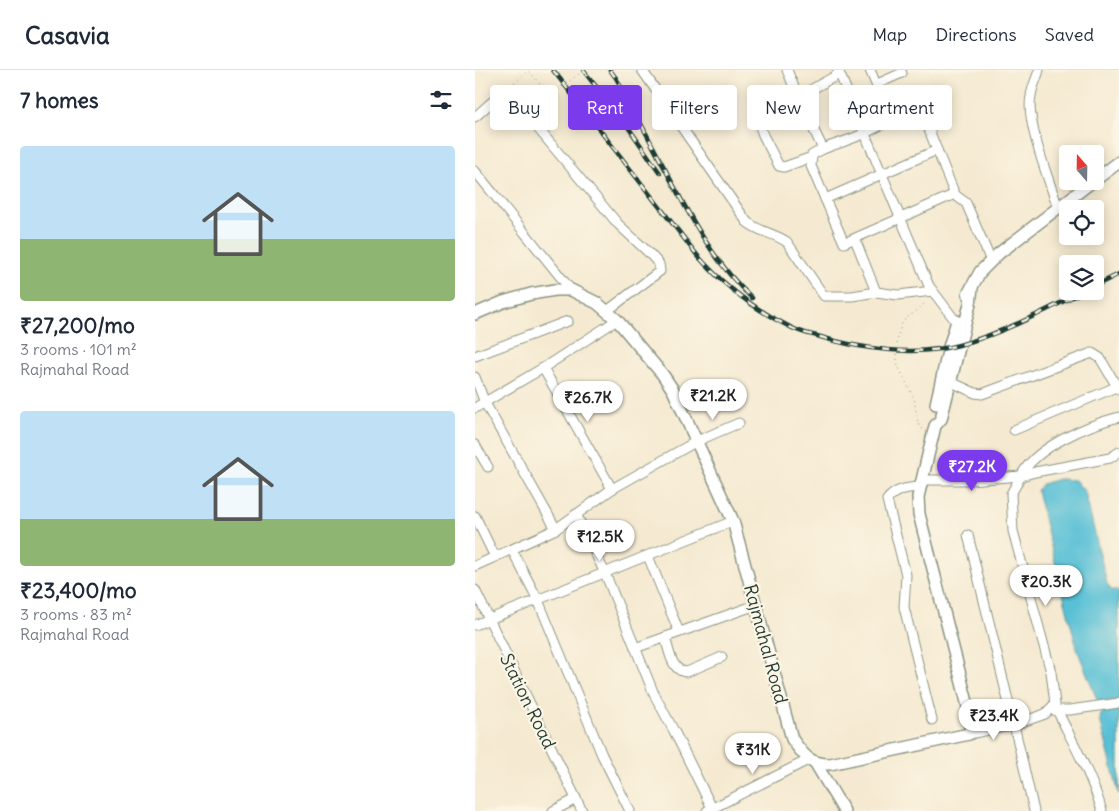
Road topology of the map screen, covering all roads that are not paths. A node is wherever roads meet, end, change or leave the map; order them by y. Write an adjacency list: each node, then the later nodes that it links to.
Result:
1 (642, 70): 34 (street)
2 (787, 70): 8 (street)
3 (870, 70): 7 (street)
4 (1039, 70): 28 (street)
5 (838, 72): 9 (street); 17 (street)
6 (901, 73): 7 (street)
7 (877, 84)
8 (793, 85)
9 (818, 85)
10 (490, 104): 11 (street)
11 (475, 117)
12 (539, 130): 36 (street)
13 (761, 130): 20 (street)
14 (814, 130): 18 (street)
15 (870, 130): 17 (street)
16 (929, 130): 19 (street)
17 (864, 133): 18 (street); 24 (street)
18 (823, 148): 20 (street)
19 (937, 150): 24 (street); 26 (street)
20 (812, 156): 27 (street)
21 (1119, 162): 23 (main road)
22 (475, 171): 33 (street)
23 (1104, 173)
24 (881, 174): 27 (street); 29 (street)
25 (1082, 190): 28 (main road)
26 (955, 194): 29 (street); 31 (street)
27 (825, 199): 30 (street)
28 (1058, 208): 31 (main road)
29 (900, 218): 30 (street); 35 (street)
30 (855, 239): 34 (street)
31 (991, 261): 32 (main road)
32 (972, 288): 40 (main road); 44 (main road)
33 (571, 290): 36 (main road, Rajmahal Road); 37 (main road, Rajmahal Road)
34 (876, 292): 35 (street)
35 (931, 292): 40 (street)
36 (607, 311): 38 (main road, Rajmahal Road)
37 (475, 314)
38 (617, 320): 42 (street); 52 (main road, Rajmahal Road)
39 (568, 321): 41 (street)
40 (957, 323): 51 (main road)
41 (475, 356)
42 (543, 368): 46 (street); 58 (street)
43 (475, 377): 46 (street)
44 (949, 381): 45 (street); 51 (main road)
45 (1118, 388): 50 (street)
46 (485, 403): 47 (street); 62 (street)
47 (475, 408)
48 (1119, 417): 56 (street)
49 (739, 423): 52 (street)
50 (1014, 430)
51 (933, 434): 57 (main road)
52 (697, 441): 58 (street); 61 (main road, Rajmahal Road)
53 (475, 444): 55 (street)
54 (1119, 452): 56 (street)
55 (488, 468)
56 (1021, 476): 57 (street); 79 (street)
57 (921, 484): 80 (street); 82 (main road)
58 (612, 489): 59 (street)
59 (576, 514): 62 (street); 68 (street)
60 (475, 516): 66 (street)
61 (733, 521): 65 (street); 71 (main road, Rajmahal Road)
62 (556, 529): 64 (street)
63 (968, 535): 81 (street)
64 (512, 550): 66 (street); 70 (street)
65 (648, 556): 68 (street); 74 (street)
66 (495, 557): 67 (street)
67 (475, 566)
68 (605, 573): 70 (street); 76 (street)
69 (475, 590): 72 (street, Station Road)
70 (538, 600): 72 (street); 88 (street)
71 (756, 605): 74 (street); 83 (main road, Rajmahal Road)
72 (489, 619): 73 (street); 84 (street, Station Road)
73 (475, 625)
74 (679, 632): 75 (street)
75 (665, 637): 76 (street); 77 (street)
76 (635, 648): 85 (street)
77 (723, 658)
78 (1119, 703): 79 (street)
79 (1053, 710): 81 (street); 91 (street)
80 (932, 720)
81 (1014, 725): 82 (street); 90 (street)
82 (969, 734): 83 (main road)
83 (813, 762): 85 (street); 89 (main road, Rajmahal Road)
84 (576, 799): 86 (street); 87 (street, Station Road)
85 (709, 810)
86 (553, 811)
87 (582, 811)
88 (630, 811)
89 (844, 811)
90 (1034, 811)
91 (1102, 811)

